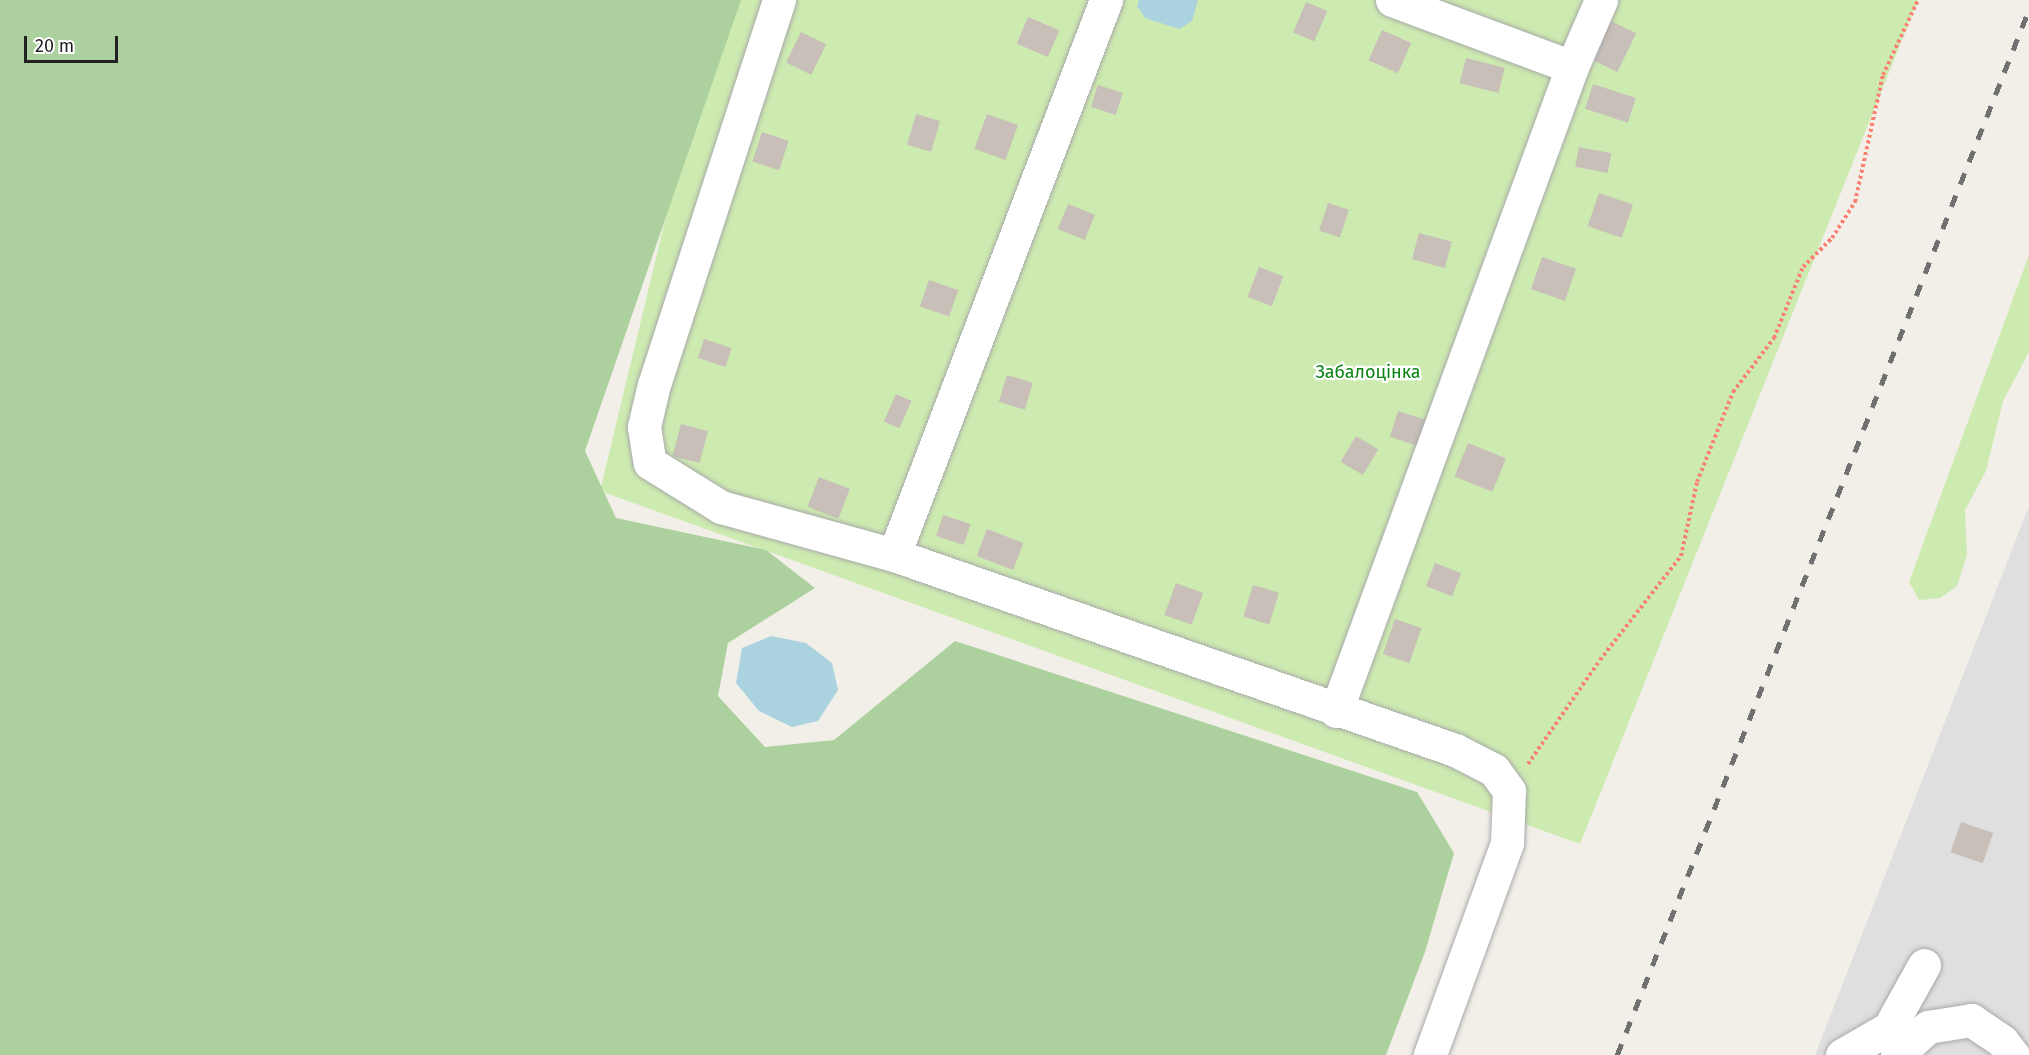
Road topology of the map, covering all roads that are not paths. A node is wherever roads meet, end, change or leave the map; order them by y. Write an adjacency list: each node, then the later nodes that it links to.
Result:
1 (779, 0): 6 (street)
2 (1106, 0): 6 (street)
3 (1392, 0): 5 (street)
4 (1601, 0): 5 (street)
5 (1572, 67): 7 (street)
6 (894, 555): 7 (street)
7 (1336, 711): 9 (street)
8 (1924, 964): 10 (street)
9 (1430, 1055)
10 (1842, 1055)
11 (1898, 1055): 12 (street)
12 (2013, 1055)

